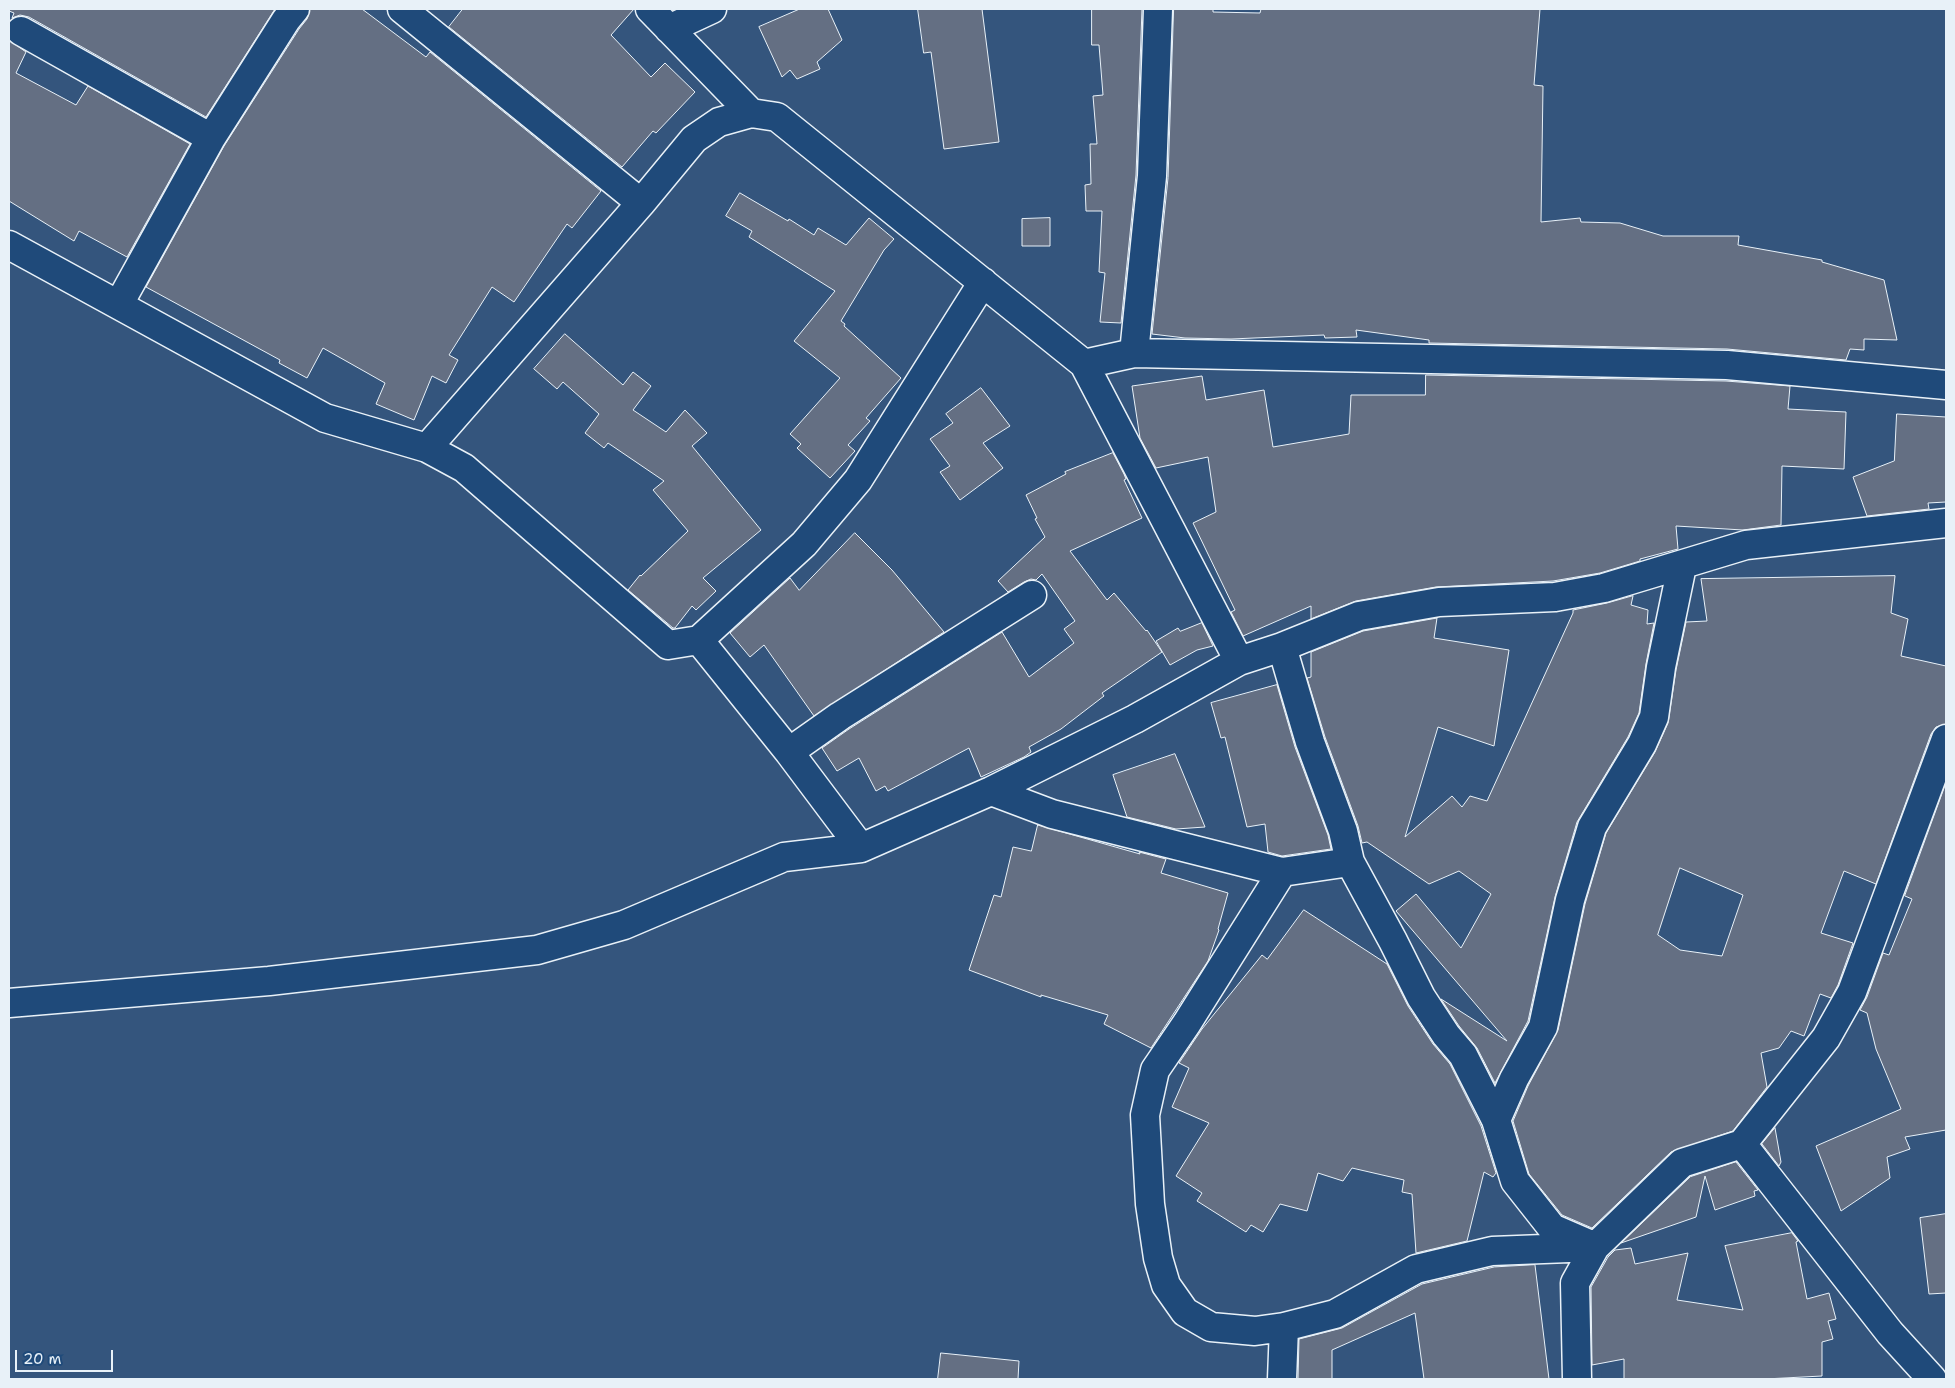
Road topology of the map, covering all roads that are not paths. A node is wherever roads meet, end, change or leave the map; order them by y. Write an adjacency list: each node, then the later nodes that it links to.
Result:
1 (295, 9): 9 (street)
2 (402, 9): 10 (street)
3 (650, 9): 6 (street)
4 (712, 9): 6 (street)
5 (1158, 9): 14 (street)
6 (669, 28): 8 (street)
7 (21, 31): 9 (street)
8 (751, 113): 10 (street); 12 (street)
9 (210, 138): 13 (street)
10 (641, 203): 17 (street)
11 (9, 245): 13 (street)
12 (983, 282): 15 (street); 21 (street)
13 (119, 304): 17 (street)
14 (1134, 353): 15 (street); 16 (street)
15 (1084, 364): 23 (street)
16 (1946, 385)
17 (427, 448): 21 (street)
18 (1946, 523): 19 (street)
19 (1682, 566): 22 (street); 31 (street)
20 (1032, 595): 25 (street)
21 (699, 640): 25 (street)
22 (1282, 647): 23 (street); 28 (street)
23 (1239, 661): 26 (street)
24 (1946, 740): 32 (street)
25 (789, 752): 27 (street)
26 (991, 791): 27 (street); 29 (street)
27 (861, 848): 30 (street)
28 (1350, 862): 29 (street); 31 (street)
29 (1282, 872): 34 (street)
30 (9, 1003)
31 (1496, 1120): 33 (street)
32 (1742, 1144): 33 (street); 37 (street)
33 (1595, 1247): 34 (street); 36 (street)
34 (1284, 1327): 35 (street)
35 (1282, 1379)
36 (1577, 1379)
37 (1932, 1379)

